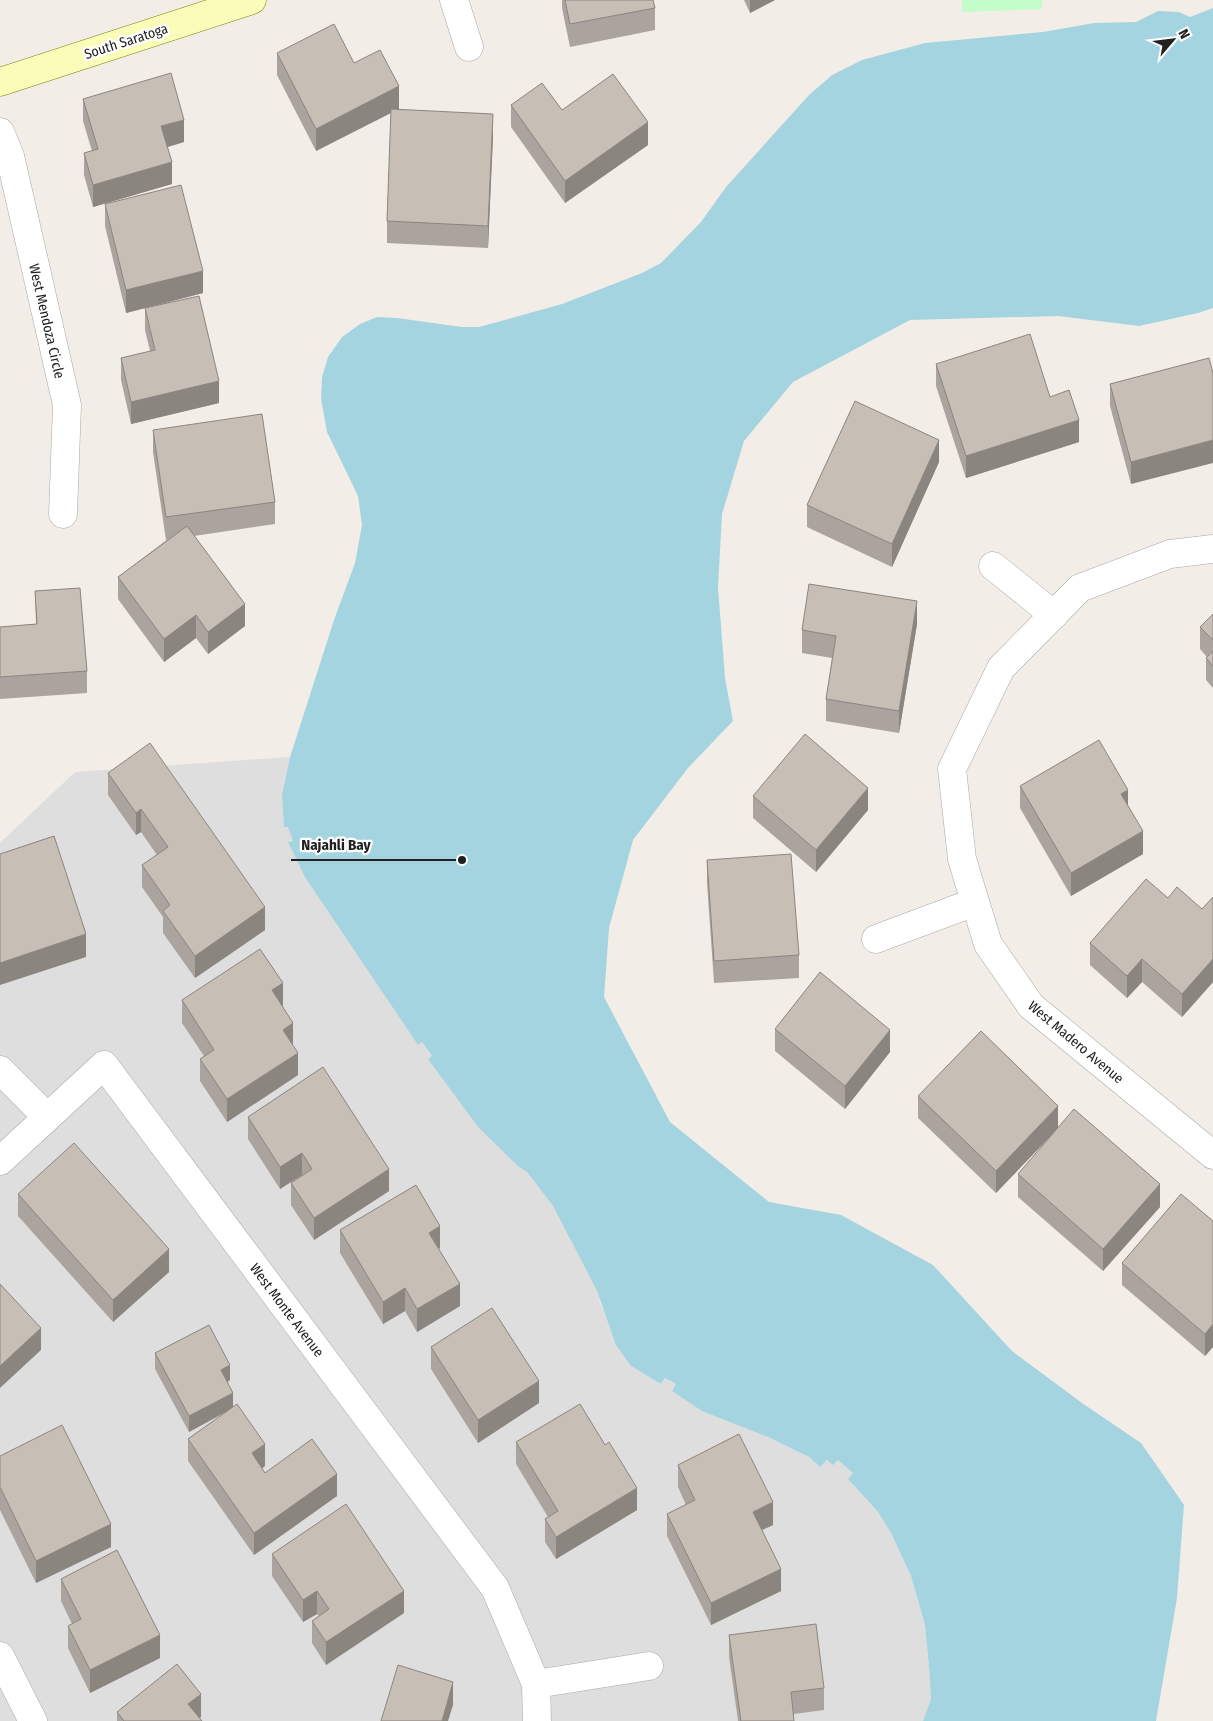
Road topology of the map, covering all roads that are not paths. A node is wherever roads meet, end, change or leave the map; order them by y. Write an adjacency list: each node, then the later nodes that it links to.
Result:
1 (252, 0): 4 (street, South Saratoga)
2 (454, 0): 3 (street)
3 (469, 47)
4 (0, 82)
5 (0, 132): 6 (street, West Mendoza Circle)
6 (63, 514)
7 (1213, 549): 9 (street, West Madero Avenue)
8 (993, 566): 9 (street)
9 (1054, 615): 10 (street, West Madero Avenue)
10 (975, 902): 11 (street); 14 (street, West Madero Avenue)
11 (876, 939)
12 (0, 1070): 13 (street)
13 (47, 1117): 15 (street); 18 (street, West Monte Avenue)
14 (1213, 1156)
15 (0, 1161)
16 (0, 1656): 19 (street)
17 (649, 1666): 18 (street)
18 (536, 1684): 20 (street, West Monte Avenue)
19 (33, 1721)
20 (536, 1721)

